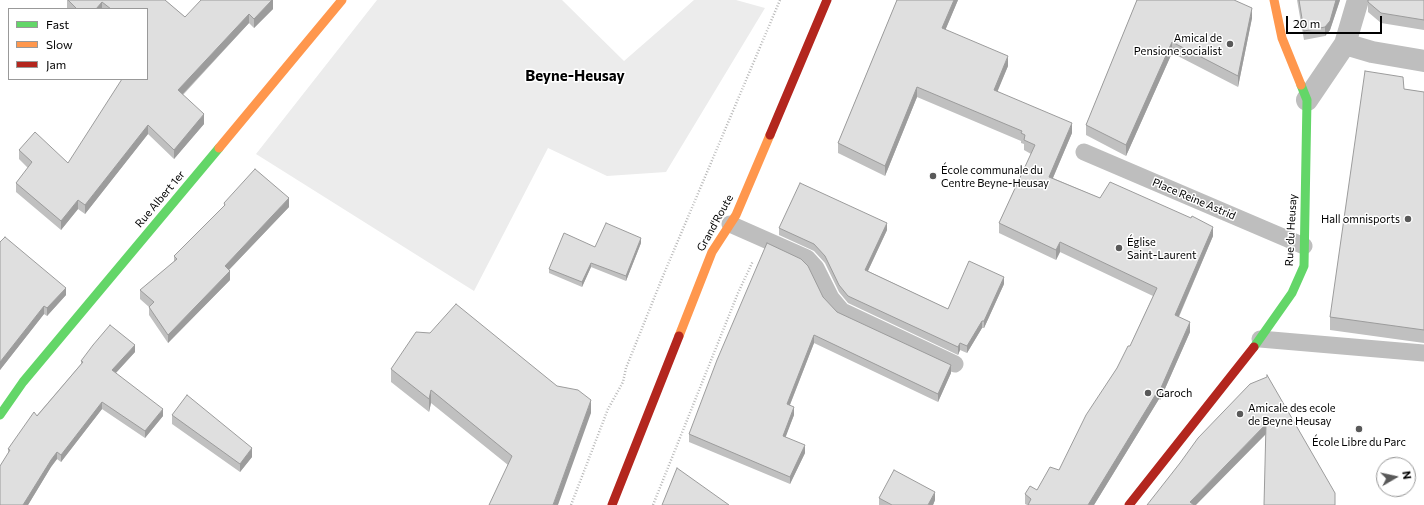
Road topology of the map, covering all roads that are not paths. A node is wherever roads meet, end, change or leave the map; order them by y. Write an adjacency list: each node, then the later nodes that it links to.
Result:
1 (342, 0): 14 (street, Rue Albert 1er)
2 (827, 0): 9 (street, Grand'Route)
3 (1274, 0): 7 (street, Rue du Heusay)
4 (1358, 0): 5 (street)
5 (1345, 44): 6 (street); 7 (street)
6 (1424, 61)
7 (1307, 100): 10 (street, Rue du Heusay)
8 (1084, 152): 10 (lane, Place Reine Astrid)
9 (730, 224): 13 (lane); 15 (street, Grand'Route)
10 (1304, 246): 11 (street, Rue du Heusay)
11 (1260, 339): 12 (lane); 16 (street, Rue du Heusay)
12 (1424, 353)
13 (955, 364)
14 (0, 415)
15 (612, 505)
16 (1129, 505)

